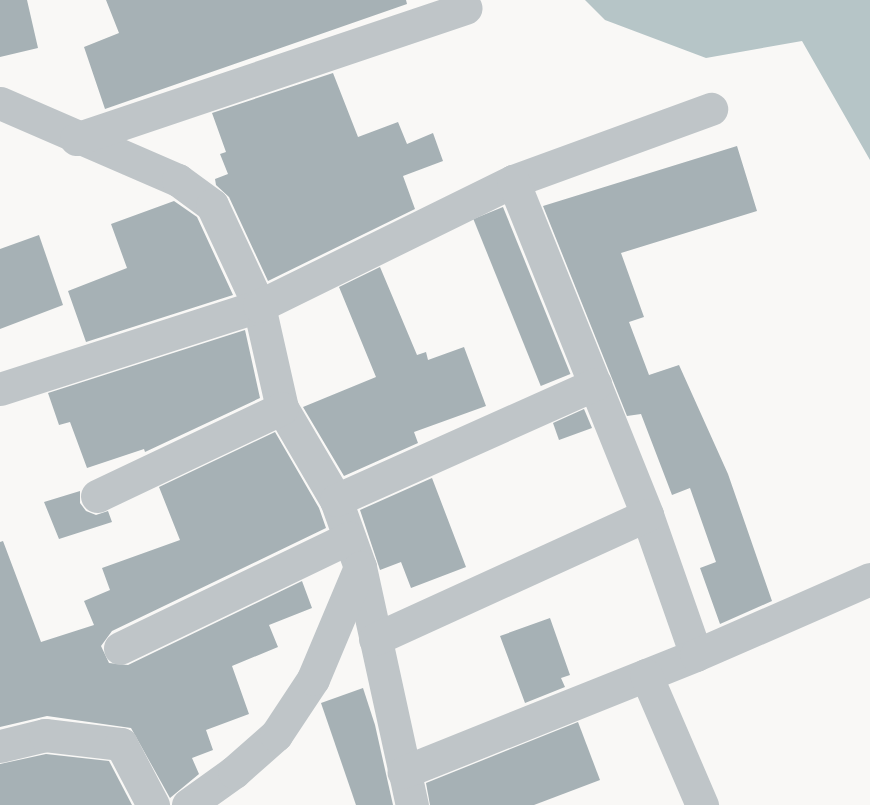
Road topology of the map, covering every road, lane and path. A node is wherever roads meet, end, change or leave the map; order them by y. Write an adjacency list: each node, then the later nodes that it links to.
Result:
1 (466, 8): 4 (street)
2 (0, 103): 4 (street)
3 (711, 109): 5 (street)
4 (76, 139): 6 (street)
5 (513, 182): 6 (street); 7 (street)
6 (259, 306): 8 (street); 9 (street)
7 (595, 384): 11 (street); 12 (street)
8 (0, 389)
9 (282, 408): 10 (street); 11 (street)
10 (97, 496)
11 (336, 500): 13 (street)
12 (647, 515): 15 (street); 17 (street)
13 (355, 552): 15 (street); 16 (street); 22 (street)
14 (870, 579): 17 (street)
15 (375, 639): 20 (street)
16 (120, 648)
17 (696, 655): 18 (street)
18 (646, 675): 20 (street); 24 (street)
19 (0, 746): 21 (street)
20 (404, 772): 23 (street)
21 (153, 805)
22 (188, 805)
23 (411, 805)
24 (702, 805)

